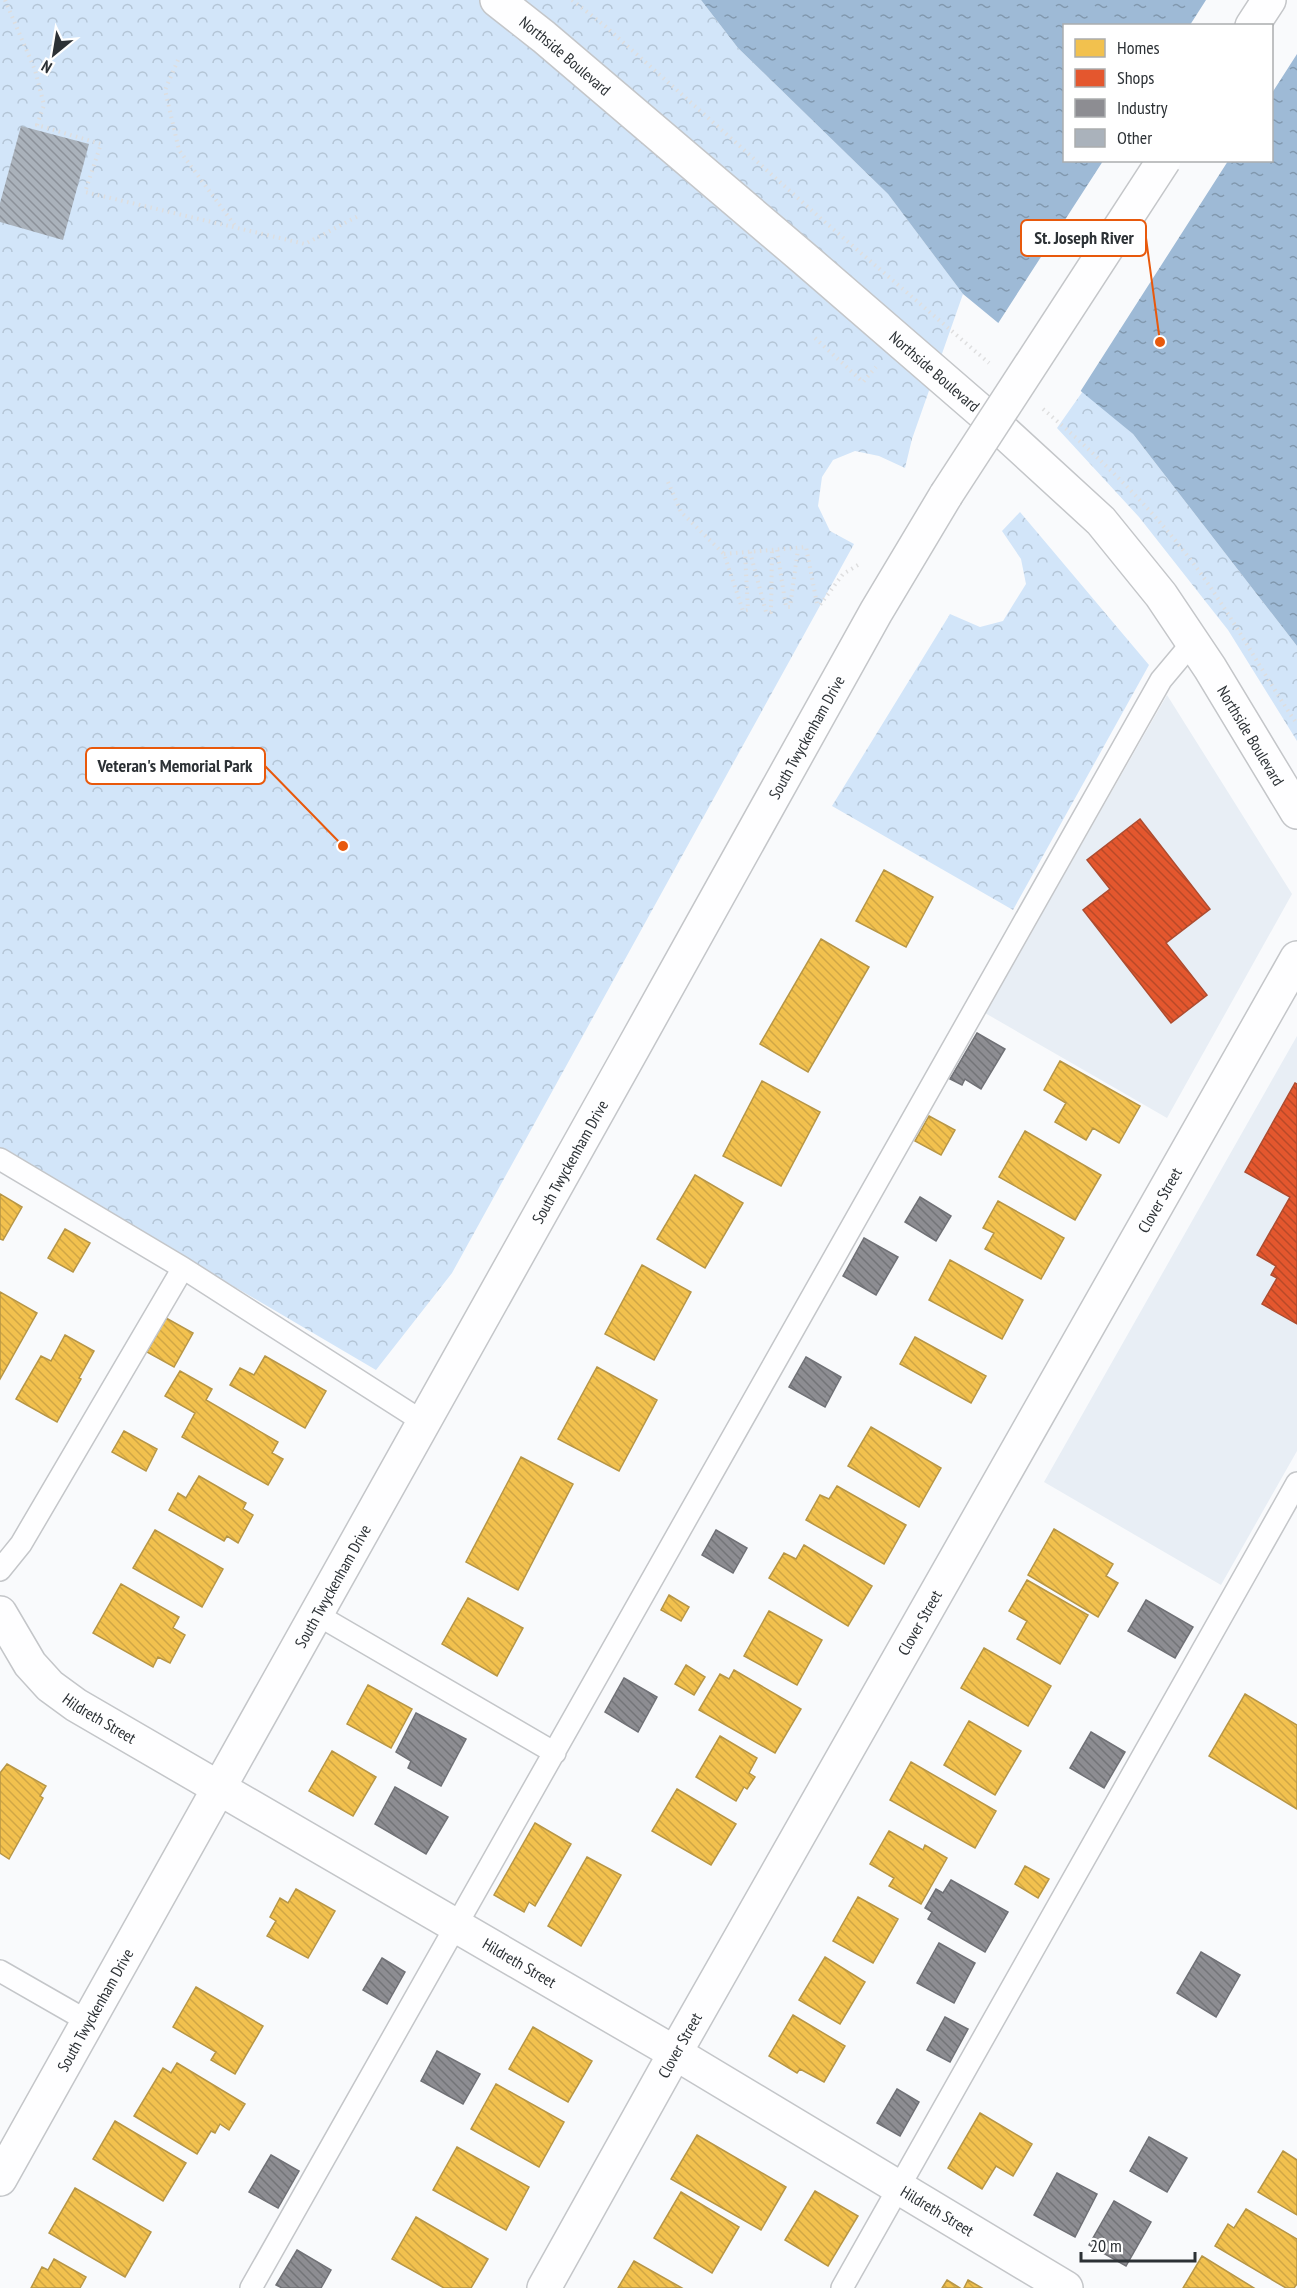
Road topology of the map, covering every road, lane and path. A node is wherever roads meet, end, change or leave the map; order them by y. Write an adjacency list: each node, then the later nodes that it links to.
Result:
1 (5, 0): 10 (path)
2 (497, 0): 17 (street, Northside Boulevard)
3 (572, 0): 7 (path)
4 (1269, 0): 5 (street)
5 (1253, 24)
6 (178, 60): 10 (path)
7 (659, 75)
8 (1163, 162): 22 (street, South Twyckenham Drive, bridge)
9 (360, 215): 10 (path)
10 (237, 228)
11 (668, 482): 15 (path)
12 (798, 549): 13 (path); 13 (path); 16 (path)
13 (774, 550): 14 (path); 14 (path)
14 (747, 552): 15 (path); 15 (path)
15 (724, 554)
16 (858, 565)
17 (1192, 643): 18 (street, Northside Boulevard); 27 (lane)
18 (1297, 812)
19 (1297, 958): 32 (street, Clover Street)
20 (0, 1159): 21 (lane)
21 (183, 1268): 22 (lane); 24 (lane)
22 (425, 1423): 26 (street, South Twyckenham Drive)
23 (1297, 1483): 34 (lane)
24 (0, 1570)
25 (0, 1614): 28 (street, Hildreth Street)
26 (316, 1614): 27 (lane); 28 (street, South Twyckenham Drive)
27 (555, 1753): 29 (lane)
28 (220, 1788): 29 (street, Hildreth Street); 31 (street, South Twyckenham Drive)
29 (456, 1926): 32 (street, Hildreth Street); 35 (lane)
30 (0, 1971): 31 (lane)
31 (89, 2022): 33 (street, South Twyckenham Drive)
32 (675, 2053): 34 (street, Hildreth Street); 36 (street, Clover Street)
33 (0, 2179)
34 (898, 2188): 37 (lane); 38 (street, Hildreth Street)
35 (251, 2288)
36 (544, 2288)
37 (842, 2288)
38 (1066, 2288)

